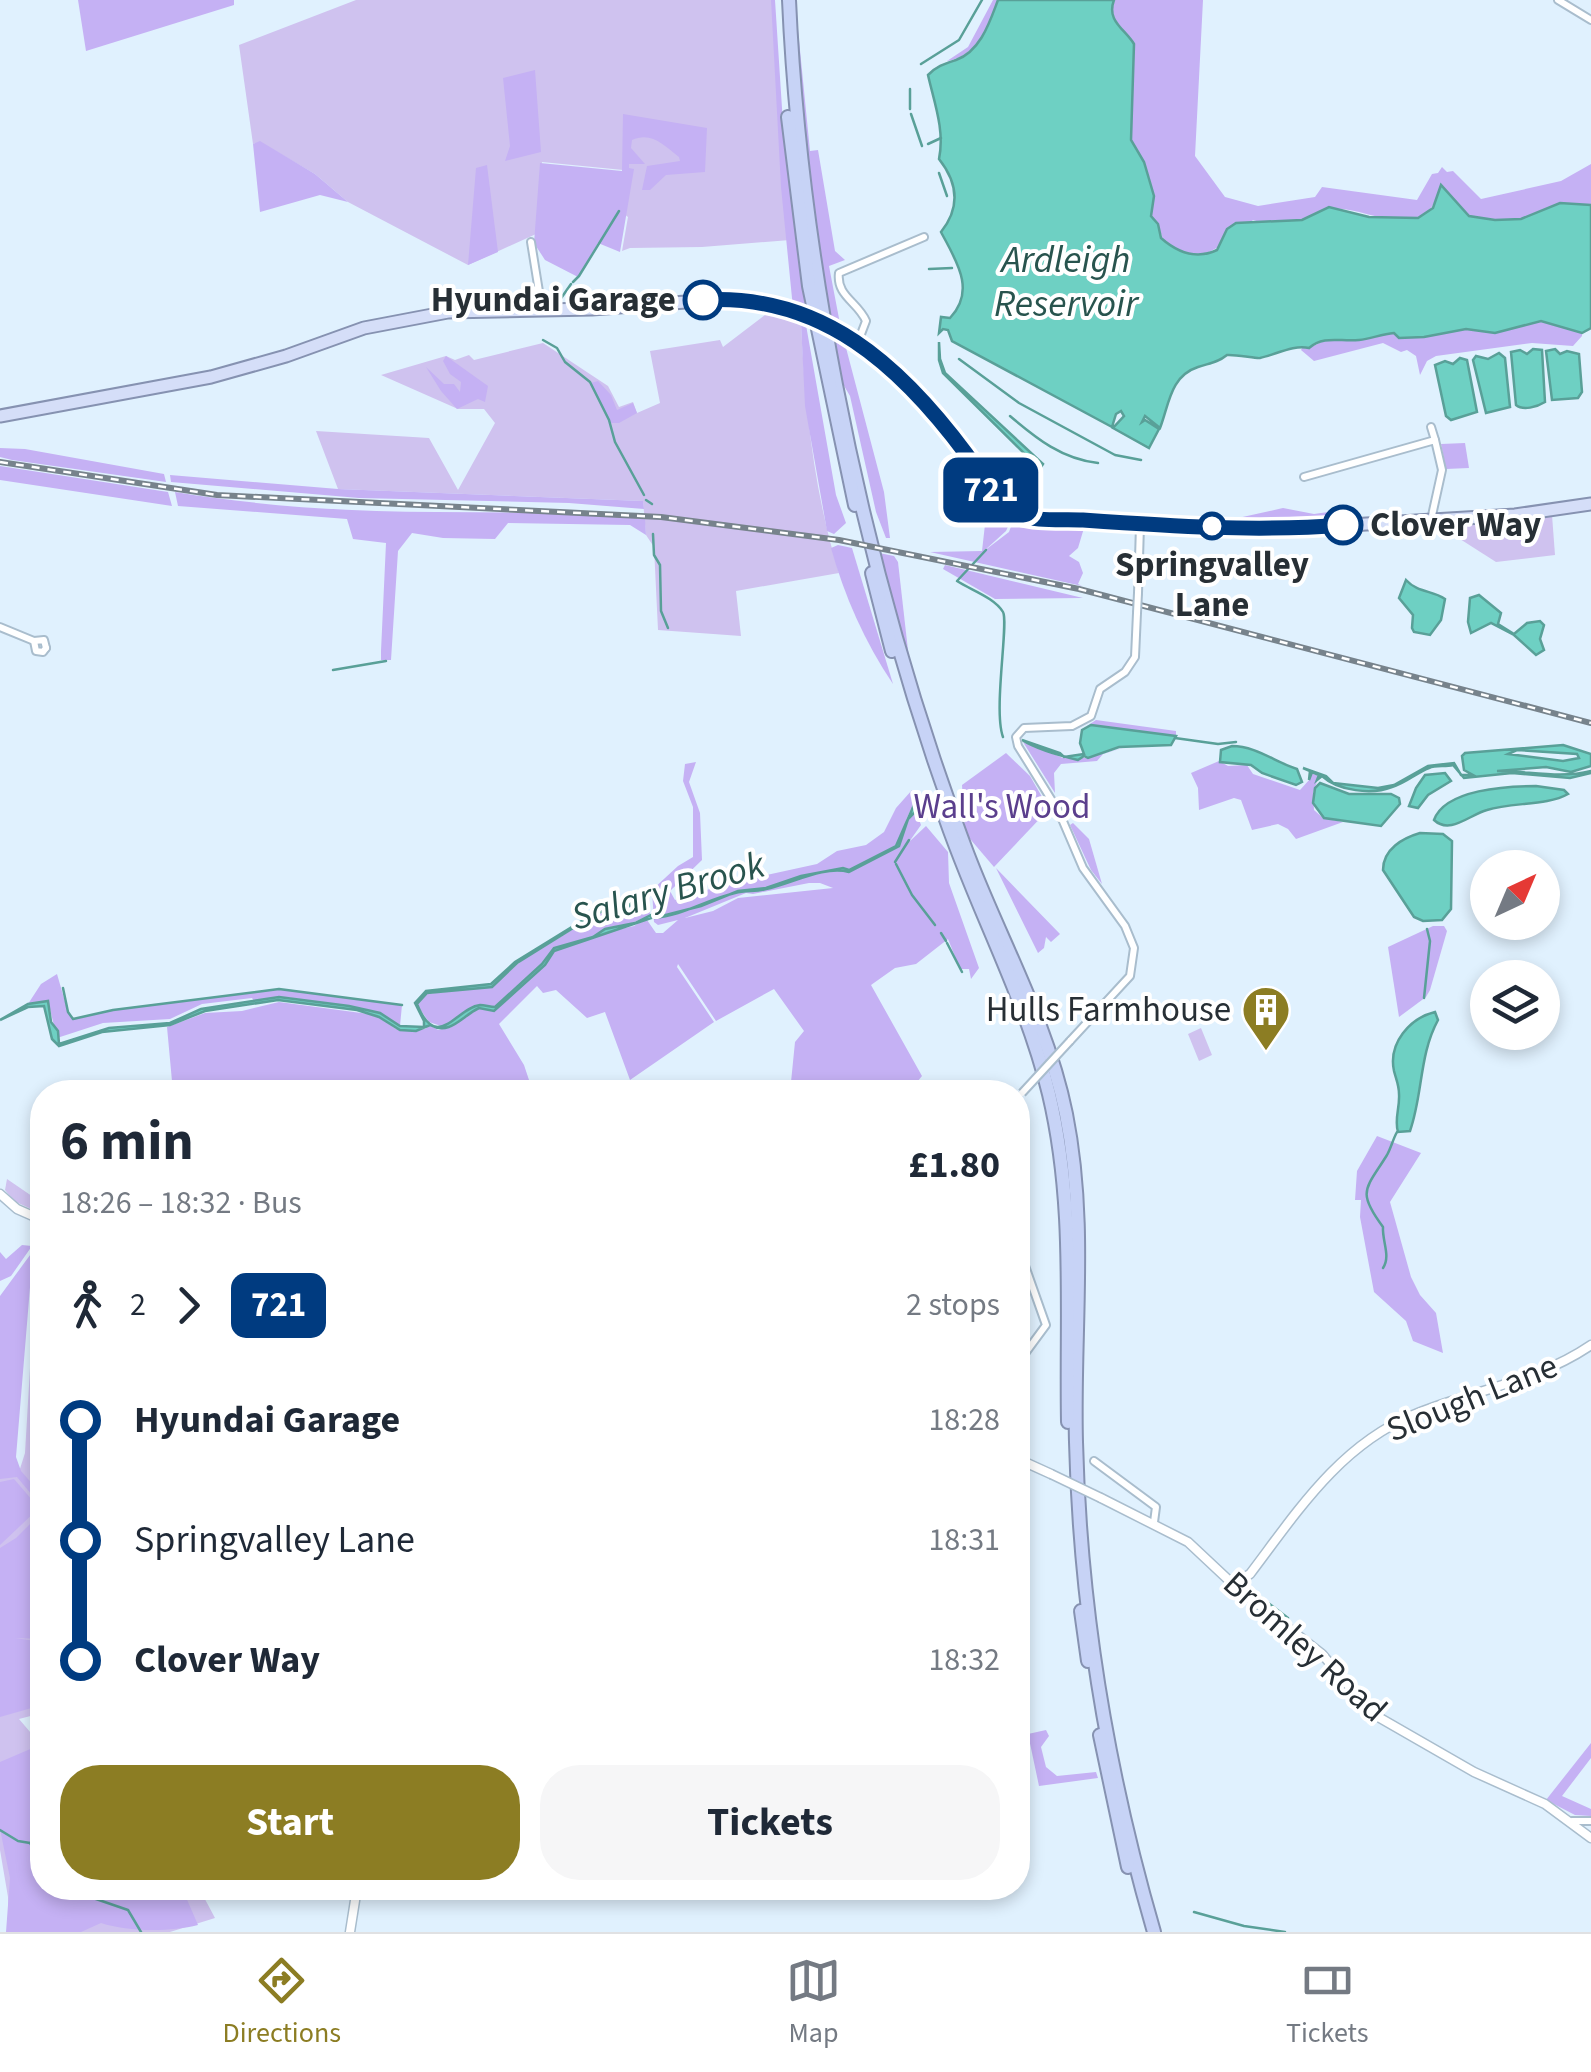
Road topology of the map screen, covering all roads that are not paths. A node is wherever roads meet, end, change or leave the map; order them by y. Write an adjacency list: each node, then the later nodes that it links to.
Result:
1 (781, 0): 37 (highway)
2 (789, 0): 38 (highway)
3 (1558, 0): 4 (street)
4 (1591, 20)
5 (924, 237): 10 (street)
6 (531, 242): 7 (street)
7 (538, 290): 8 (street); 9 (street)
8 (527, 291)
9 (541, 306): 10 (main road, bridge); 11 (main road)
10 (858, 342): 17 (main road)
11 (0, 416)
12 (1431, 427): 13 (street)
13 (1435, 440): 14 (street); 16 (street)
14 (1304, 477)
15 (1591, 504): 16 (main road)
16 (1432, 520): 17 (main road)
17 (1140, 524): 20 (street, bridge)
18 (0, 627): 19 (street)
19 (34, 642)
20 (1030, 1085)
21 (0, 1194): 22 (street)
22 (30, 1215)
23 (1030, 1280): 25 (street)
24 (1591, 1345): 29 (street, Slough Lane)
25 (1030, 1347)
26 (1094, 1461): 28 (street)
27 (1030, 1464): 28 (street, Bromley Road, bridge)
28 (1154, 1522): 30 (street, Bromley Road)
29 (1250, 1574): 30 (street, Slough Lane); 31 (street)
30 (1233, 1584): 31 (street, Bromley Road)
31 (1242, 1592): 32 (street, Bromley Road)
32 (1572, 1821): 33 (street); 34 (street, Bromley Road)
33 (1591, 1821)
34 (1591, 1838)
35 (354, 1900): 36 (street)
36 (350, 1932)
37 (1145, 1932)
38 (1154, 1932)

